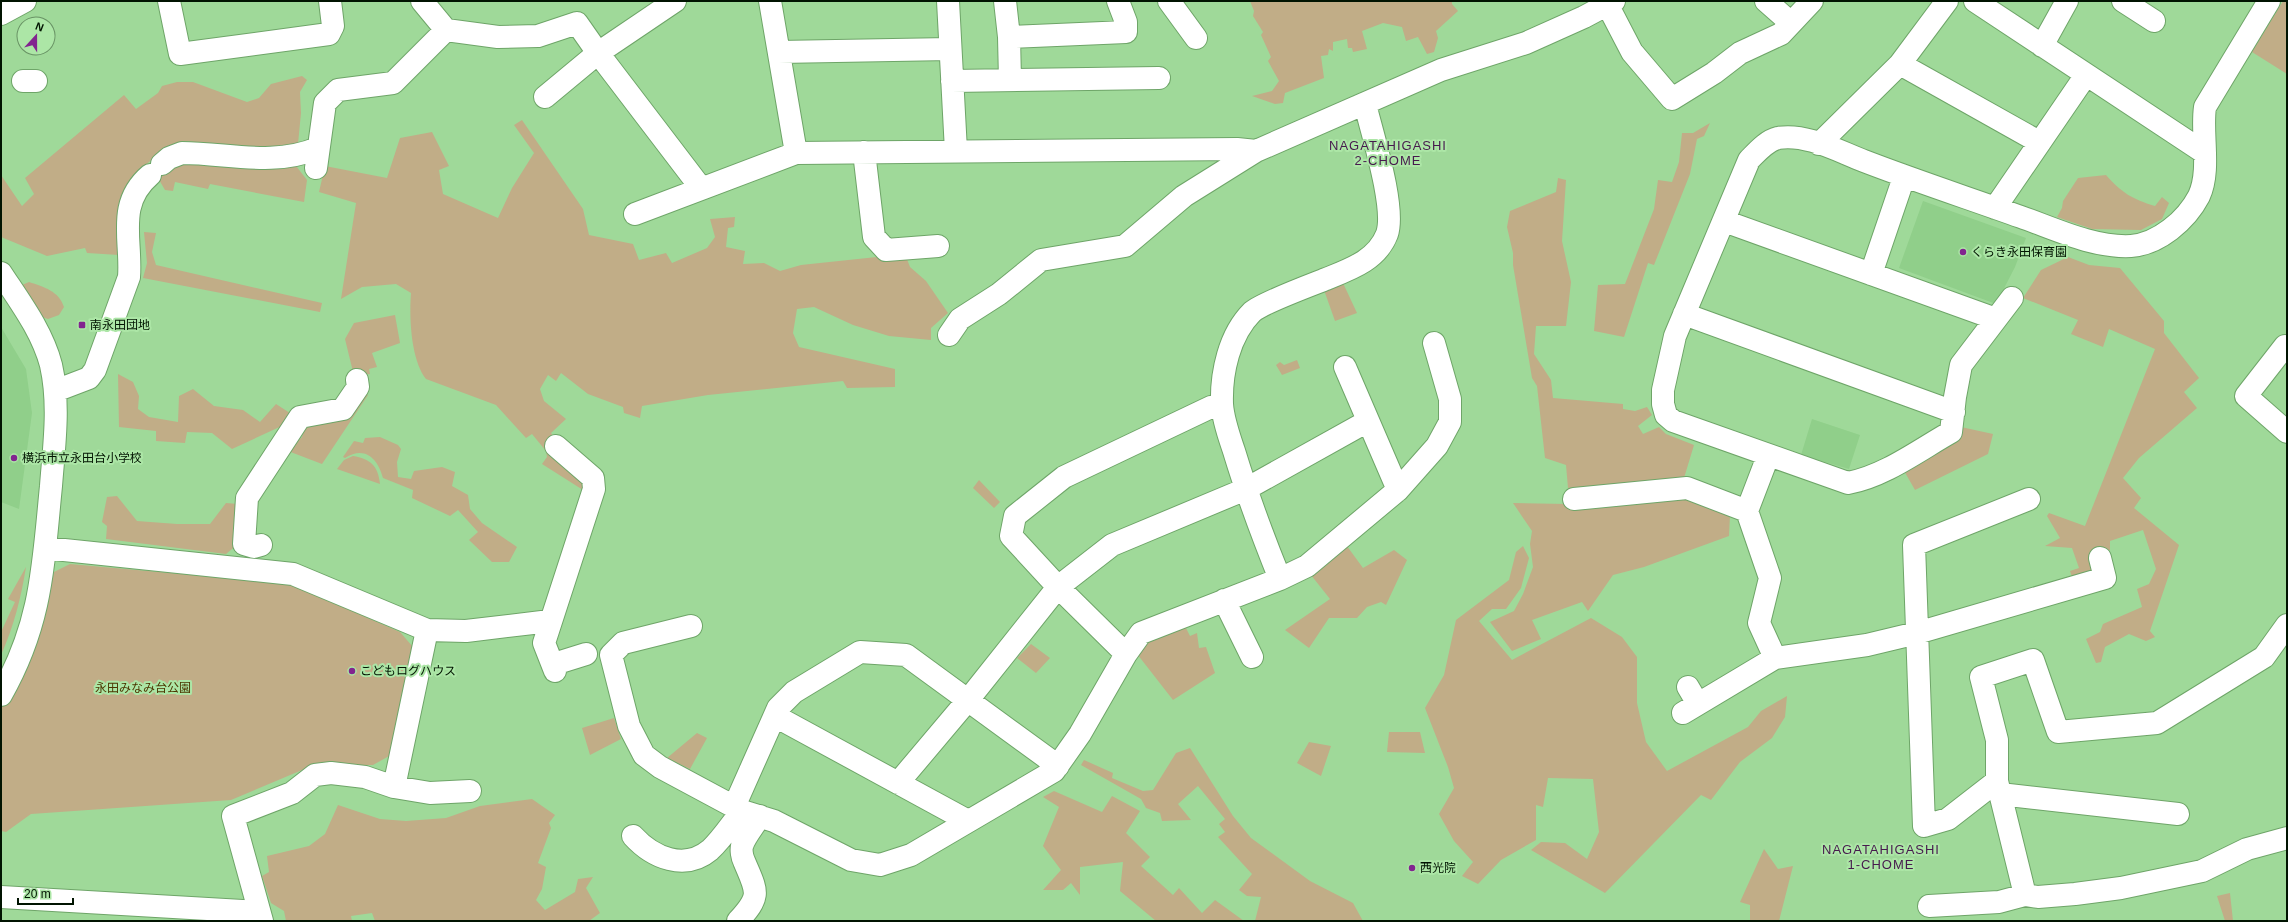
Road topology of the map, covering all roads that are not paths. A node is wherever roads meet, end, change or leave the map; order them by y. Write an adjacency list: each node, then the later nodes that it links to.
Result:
1 (25, 1): 19 (street)
2 (169, 1): 3 (street)
3 (330, 1)
4 (422, 1): 22 (street)
5 (674, 1): 28 (street)
6 (770, 1): 27 (street)
7 (948, 1): 26 (street)
8 (1005, 1): 23 (street)
9 (1118, 1): 23 (street)
10 (1169, 1): 24 (street)
11 (1766, 1): 21 (street)
12 (1812, 1): 21 (street)
13 (1947, 1): 29 (street)
14 (1974, 1): 25 (street)
15 (2068, 1): 25 (street)
16 (2124, 1): 20 (street)
17 (2269, 1): 42 (street)
18 (1611, 3): 21 (street); 35 (street)
19 (1, 14)
20 (2154, 21)
21 (1791, 23)
22 (446, 30): 28 (street); 59 (street)
23 (1009, 37): 32 (street)
24 (1196, 38)
25 (2042, 46): 30 (street)
26 (950, 49): 27 (street); 33 (street)
27 (779, 52): 40 (street)
28 (598, 53): 34 (street); 44 (street)
29 (1900, 64): 36 (street); 37 (street)
30 (2086, 75): 36 (street); 42 (street)
31 (1158, 78): 32 (street)
32 (1010, 80): 33 (street)
33 (952, 81): 38 (street)
34 (545, 97)
35 (1366, 104): 39 (street); 60 (street)
36 (2039, 142): 45 (street)
37 (1819, 144): 43 (street); 47 (street)
38 (956, 151): 39 (street); 41 (street)
39 (1256, 151): 54 (street)
40 (796, 152): 41 (street); 44 (street)
41 (864, 152): 48 (street)
42 (2205, 152): 45 (street)
43 (1904, 176): 45 (street); 50 (street)
44 (701, 188): 46 (street)
45 (1995, 208)
46 (635, 214)
47 (1724, 221): 50 (street); 52 (street)
48 (938, 246)
49 (1, 272): 59 (street)
50 (1871, 274): 53 (street)
51 (2012, 298): 53 (street)
52 (1684, 314): 61 (street); 65 (street)
53 (1996, 319): 61 (street)
54 (949, 335)
55 (1434, 343): 67 (street)
56 (2287, 348): 63 (street)
57 (1345, 367): 62 (street)
58 (357, 380): 71 (street)
59 (55, 391): 72 (street)
60 (1222, 406): 66 (street); 75 (street)
61 (1954, 412): 65 (street)
62 (1368, 421): 66 (street); 67 (street)
63 (2287, 432)
64 (556, 446): 77 (street)
65 (1768, 456): 70 (street)
66 (1246, 489): 74 (street); 75 (street)
67 (1398, 490): 74 (street)
68 (1574, 499): 70 (street)
69 (2029, 500): 81 (street)
70 (1747, 511): 85 (street)
71 (261, 545)
72 (45, 548): 80 (street); 86 (street)
73 (2100, 558): 81 (street)
74 (1280, 578): 76 (street)
75 (1058, 588): 83 (street); 87 (street)
76 (1224, 600): 83 (street); 84 (street)
77 (550, 621): 80 (street); 82 (street)
78 (2287, 624): 93 (street)
79 (691, 626): 82 (street)
80 (427, 630): 92 (street)
81 (1917, 633): 85 (street); 93 (street)
82 (600, 653): 95 (street)
83 (1126, 654): 90 (street)
84 (1252, 656)
85 (1775, 658): 88 (street)
86 (1, 695)
87 (968, 700): 89 (street); 90 (street); 91 (street)
88 (1689, 701)
89 (775, 716): 91 (street); 95 (street)
90 (1058, 766): 97 (street)
91 (898, 783): 97 (street)
92 (394, 787): 94 (street); 103 (street)
93 (1999, 787): 96 (street); 100 (street)
94 (470, 791)
95 (745, 811): 97 (street); 98 (street); 104 (street)
96 (2178, 814)
97 (968, 821)
98 (633, 836)
99 (2287, 838): 100 (street)
100 (2025, 895): 102 (street)
101 (1, 897): 103 (street)
102 (1928, 906)
103 (261, 916)
104 (738, 921)

